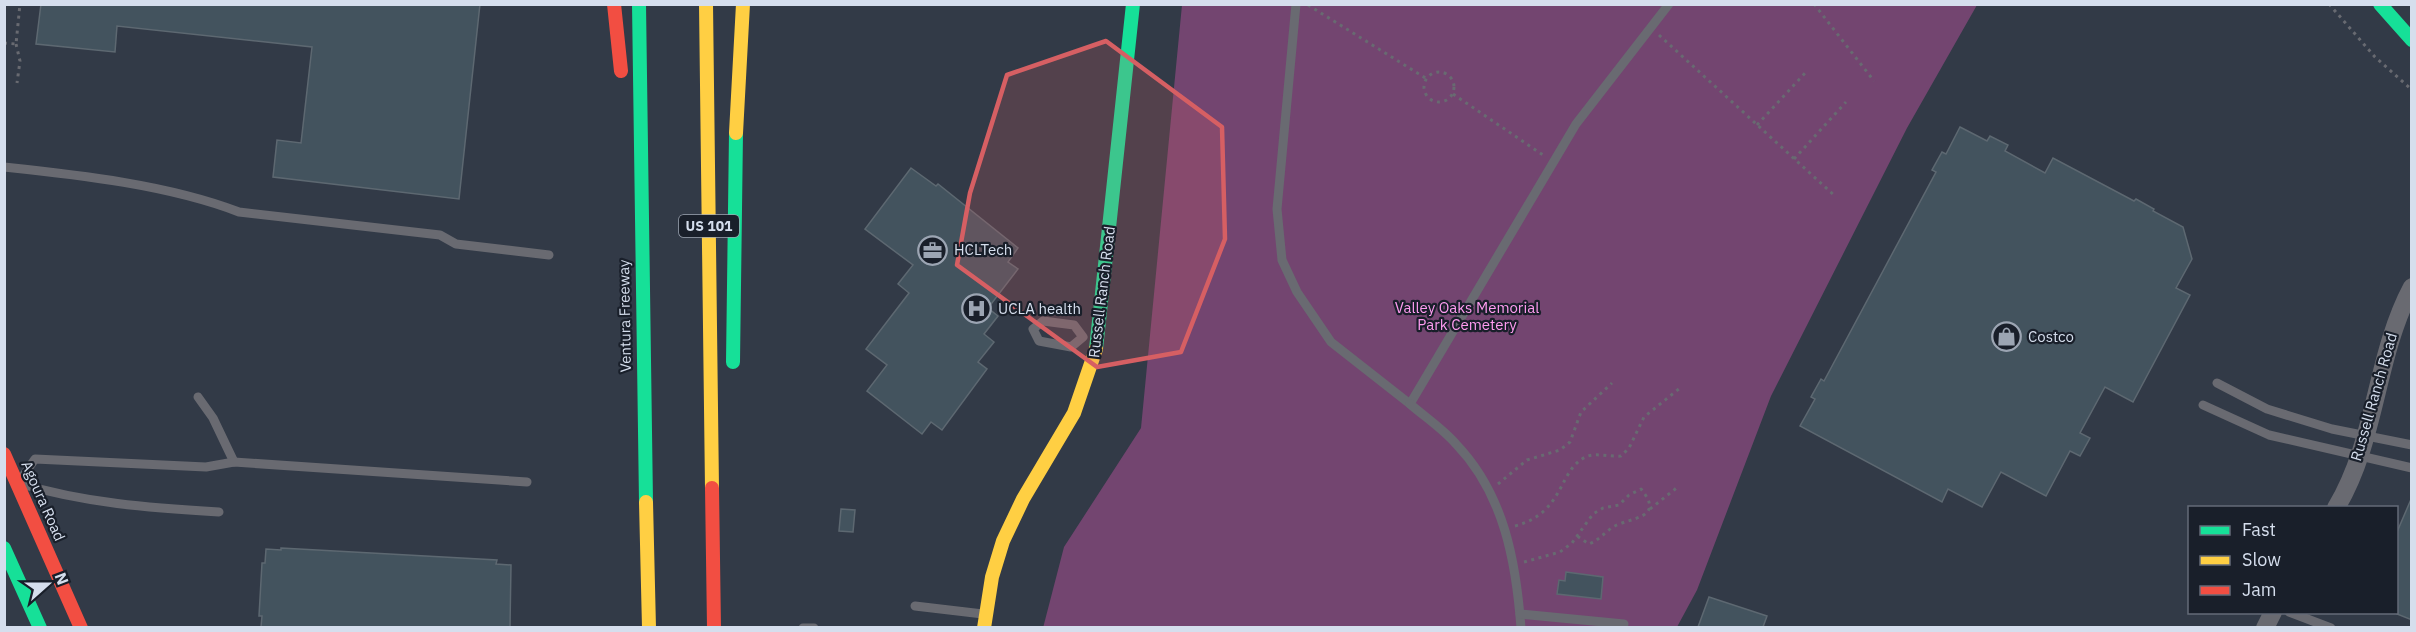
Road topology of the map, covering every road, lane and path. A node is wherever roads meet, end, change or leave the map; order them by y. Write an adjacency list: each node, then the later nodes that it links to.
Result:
1 (20, 4): 16 (path)
2 (614, 4): 21 (main road)
3 (639, 4): 32 (main road, Ventura Freeway)
4 (706, 4): 46 (main road, US 101)
5 (743, 4): 36 (main road)
6 (1133, 4): 35 (main road, Russell Ranch Road)
7 (1296, 4): 41 (lane)
8 (1307, 4): 18 (path)
9 (1669, 4): 13 (lane)
10 (1814, 4): 19 (path)
11 (2329, 4): 22 (path)
12 (2380, 4): 14 (main road)
13 (1651, 28): 25 (path); 28 (lane)
14 (2412, 40)
15 (4, 43): 16 (path)
16 (16, 44): 20 (path)
17 (1806, 72): 25 (path)
18 (1427, 79): 23 (path); 23 (path)
19 (1874, 81)
20 (17, 83)
21 (622, 87)
22 (2412, 90)
23 (1453, 94): 28 (path)
24 (1845, 102): 27 (path)
25 (1757, 125): 27 (path)
26 (627, 134): 32 (main road)
27 (1794, 159): 30 (path)
28 (1554, 162): 41 (lane)
29 (4, 167): 31 (lane)
30 (1836, 197)
31 (549, 255)
32 (641, 275): 69 (main road, Ventura Freeway)
33 (2412, 287): 44 (street, Russell Ranch Road)
34 (1083, 337): 34 (lane); 35 (lane)
35 (1099, 339): 65 (main road, Russell Ranch Road)
36 (733, 371)
37 (2217, 382): 44 (lane)
38 (1612, 383): 54 (path)
39 (1680, 388): 58 (path)
40 (198, 397): 49 (lane)
41 (1410, 404): 54 (lane)
42 (2203, 405): 48 (lane)
43 (724, 416): 46 (main road)
44 (2366, 436): 45 (lane); 48 (street, Russell Ranch Road)
45 (2412, 445)
46 (712, 447): 70 (main road, US 101)
47 (4, 454): 52 (main road, Agoura Road)
48 (2361, 455): 50 (lane); 55 (street, Russell Ranch Road)
49 (234, 462): 51 (lane); 52 (lane)
50 (2412, 468)
51 (527, 482)
52 (11, 486): 57 (lane); 68 (main road, Agoura Road)
53 (1679, 486): 56 (path)
54 (1489, 490): 58 (lane)
55 (2336, 506)
56 (1649, 510): 59 (path); 59 (path)
57 (219, 512)
58 (1505, 529): 61 (lane)
59 (1577, 536): 61 (path)
60 (4, 548): 67 (main road)
61 (1514, 564): 63 (lane)
62 (915, 606): 65 (lane)
63 (1520, 614): 66 (lane); 73 (lane)
64 (2274, 616): 74 (lane)
65 (984, 621)
66 (1624, 624)
67 (40, 627)
68 (81, 627)
69 (649, 627)
70 (714, 627)
71 (803, 627): 72 (lane)
72 (814, 627)
73 (1521, 627)
74 (2331, 627)

